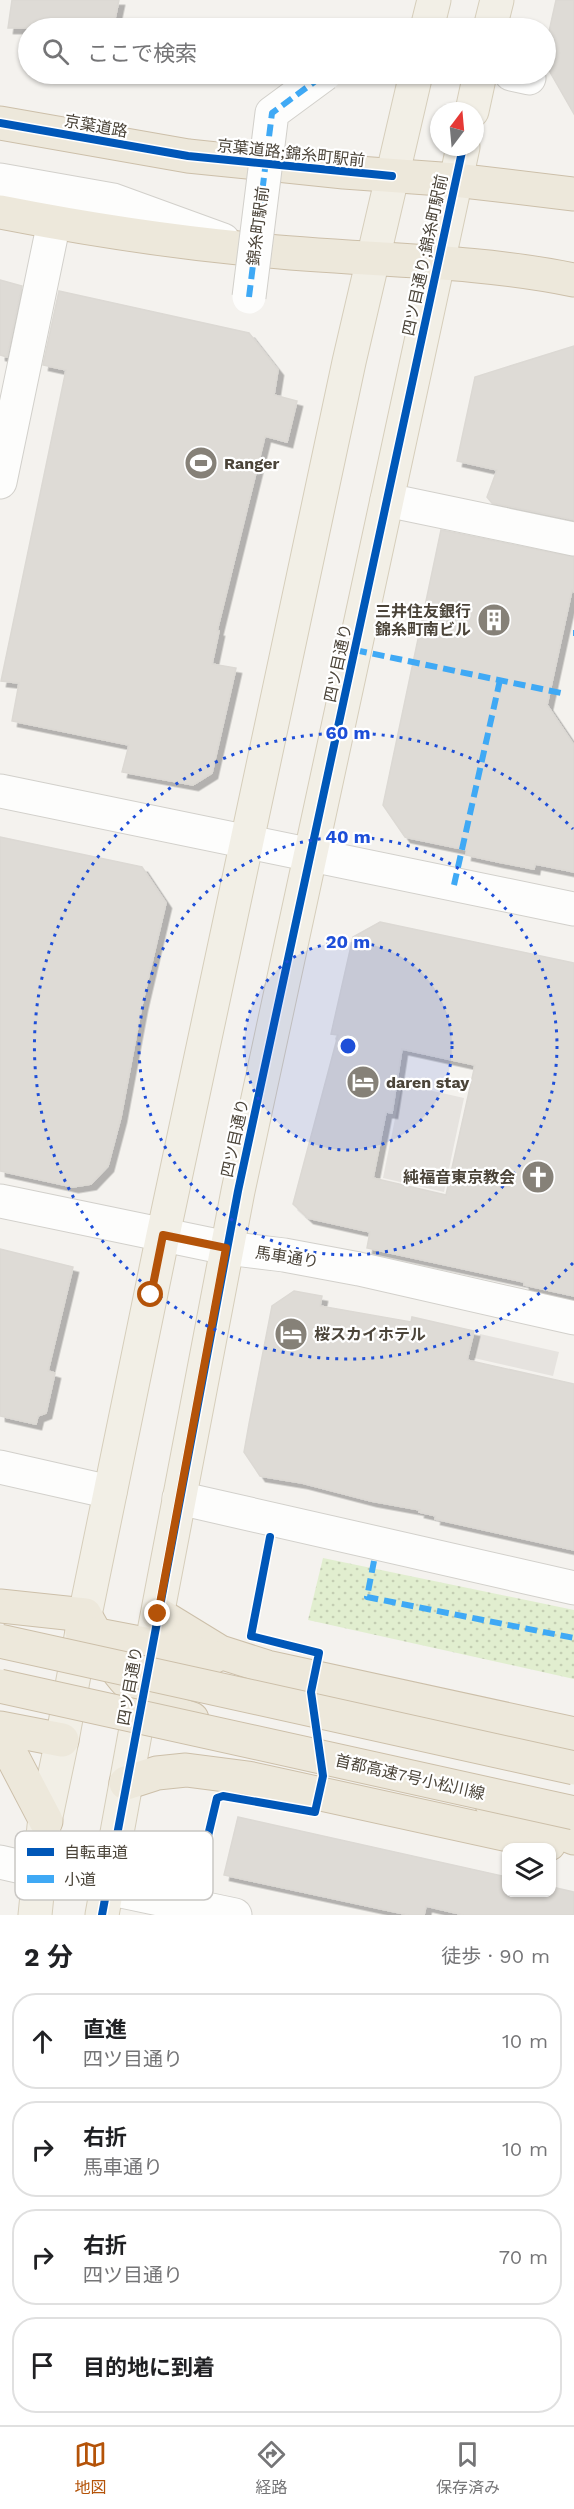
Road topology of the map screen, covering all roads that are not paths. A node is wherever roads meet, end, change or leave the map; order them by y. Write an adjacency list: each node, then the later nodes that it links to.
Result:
1 (434, 0): 3 (main road)
2 (497, 0): 4 (main road)
3 (430, 18)
4 (492, 18)
5 (311, 84): 22 (street, 錦糸町駅前, bridge)
6 (414, 84): 12 (main road)
7 (478, 84): 8 (main road)
8 (474, 102)
9 (0, 123): 10 (highway, 京葉道路)
10 (188, 156): 12 (highway, 京葉道路;錦糸町駅前)
11 (461, 156): 14 (main road, 四ツ目通り;錦糸町駅前)
12 (392, 176): 14 (highway, 京葉道路;錦糸町駅前); 19 (main road)
13 (0, 180): 18 (street)
14 (455, 180): 15 (highway, 京葉道路;錦糸町駅前); 20 (main road, 四ツ目通り;錦糸町駅前)
15 (570, 193)
16 (0, 212): 17 (highway)
17 (54, 222): 18 (highway); 24 (street)
18 (247, 249): 19 (highway)
19 (373, 259): 20 (highway); 28 (main road)
20 (439, 264): 21 (highway); 23 (main road, 四ツ目通り;錦糸町駅前)
21 (574, 280)
22 (249, 297)
23 (414, 369): 25 (main road, 四ツ目通り)
24 (0, 482)
25 (387, 500): 26 (street); 29 (main road, 四ツ目通り)
26 (574, 539)
27 (0, 791): 28 (street)
28 (247, 842): 29 (street); 32 (main road)
29 (310, 855): 30 (street); 33 (main road, 四ツ目通り)
30 (574, 909)
31 (0, 1201): 32 (street, 馬車通り)
32 (163, 1235): 33 (street, 馬車通り); 36 (main road)
33 (226, 1248): 34 (street, 馬車通り); 37 (main road, 四ツ目通り)
34 (574, 1318)
35 (0, 1467): 36 (street)
36 (110, 1492): 40 (main road)
37 (179, 1498): 38 (street); 41 (main road, 四ツ目通り)
38 (574, 1588)
39 (0, 1606): 40 (highway)
40 (87, 1627): 41 (highway); 44 (highway); 47 (main road)
41 (154, 1630): 44 (main road, 四ツ目通り); 46 (highway)
42 (0, 1641): 49 (highway, bridge)
43 (0, 1686): 51 (highway, 首都高速7号小松川線, bridge)
44 (142, 1696): 50 (main road, 四ツ目通り); 55 (highway)
45 (0, 1728): 47 (highway)
46 (560, 1731)
47 (63, 1740): 52 (main road)
48 (0, 1742): 52 (highway)
49 (574, 1768)
50 (126, 1783): 54 (main road, 四ツ目通り); 56 (highway)
51 (574, 1813)
52 (46, 1821): 53 (main road)
53 (45, 1831)
54 (117, 1831)
55 (574, 1838)
56 (574, 1850)
57 (0, 1862): 58 (street)
58 (15, 1865)
59 (36, 1900): 61 (main road)
60 (104, 1902): 62 (street)
61 (35, 1915)
62 (235, 1915)

